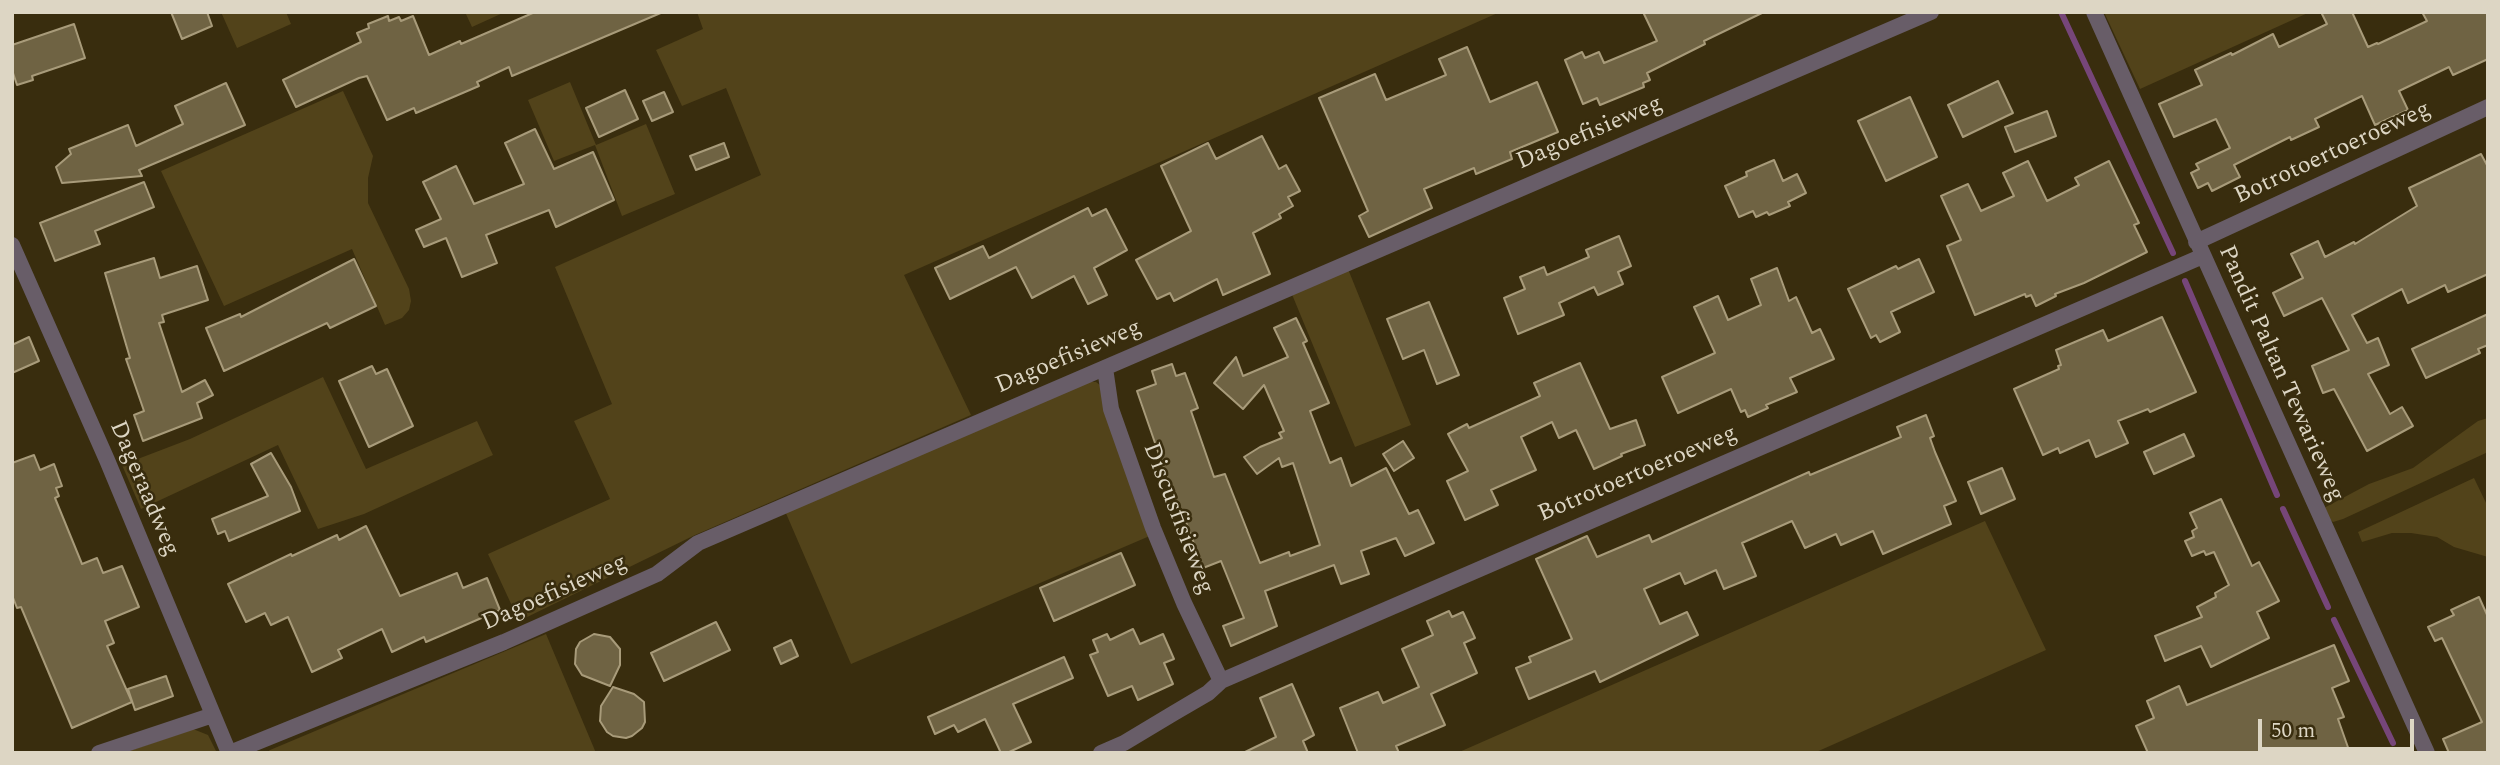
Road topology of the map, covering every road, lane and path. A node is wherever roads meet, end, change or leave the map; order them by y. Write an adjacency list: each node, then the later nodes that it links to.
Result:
1 (1931, 12): 6 (street, Dagoefisieweg)
2 (2094, 12): 5 (street, Pandit Paltan Tewarieweg)
3 (2488, 107): 5 (street, Botrotoertoeroeweg)
4 (12, 245): 8 (street, Dageraadweg)
5 (2199, 249): 7 (street, Botrotoertoeroeweg); 12 (street, Pandit Paltan Tewarieweg)
6 (1105, 368): 7 (street, Discusfisieweg); 10 (street, Dagoefisieweg)
7 (1221, 681): 11 (street, Botrotoertoeroeweg)
8 (213, 715): 9 (street); 10 (street, Dageraadweg)
9 (99, 753)
10 (229, 753)
11 (1101, 753)
12 (2427, 753)

